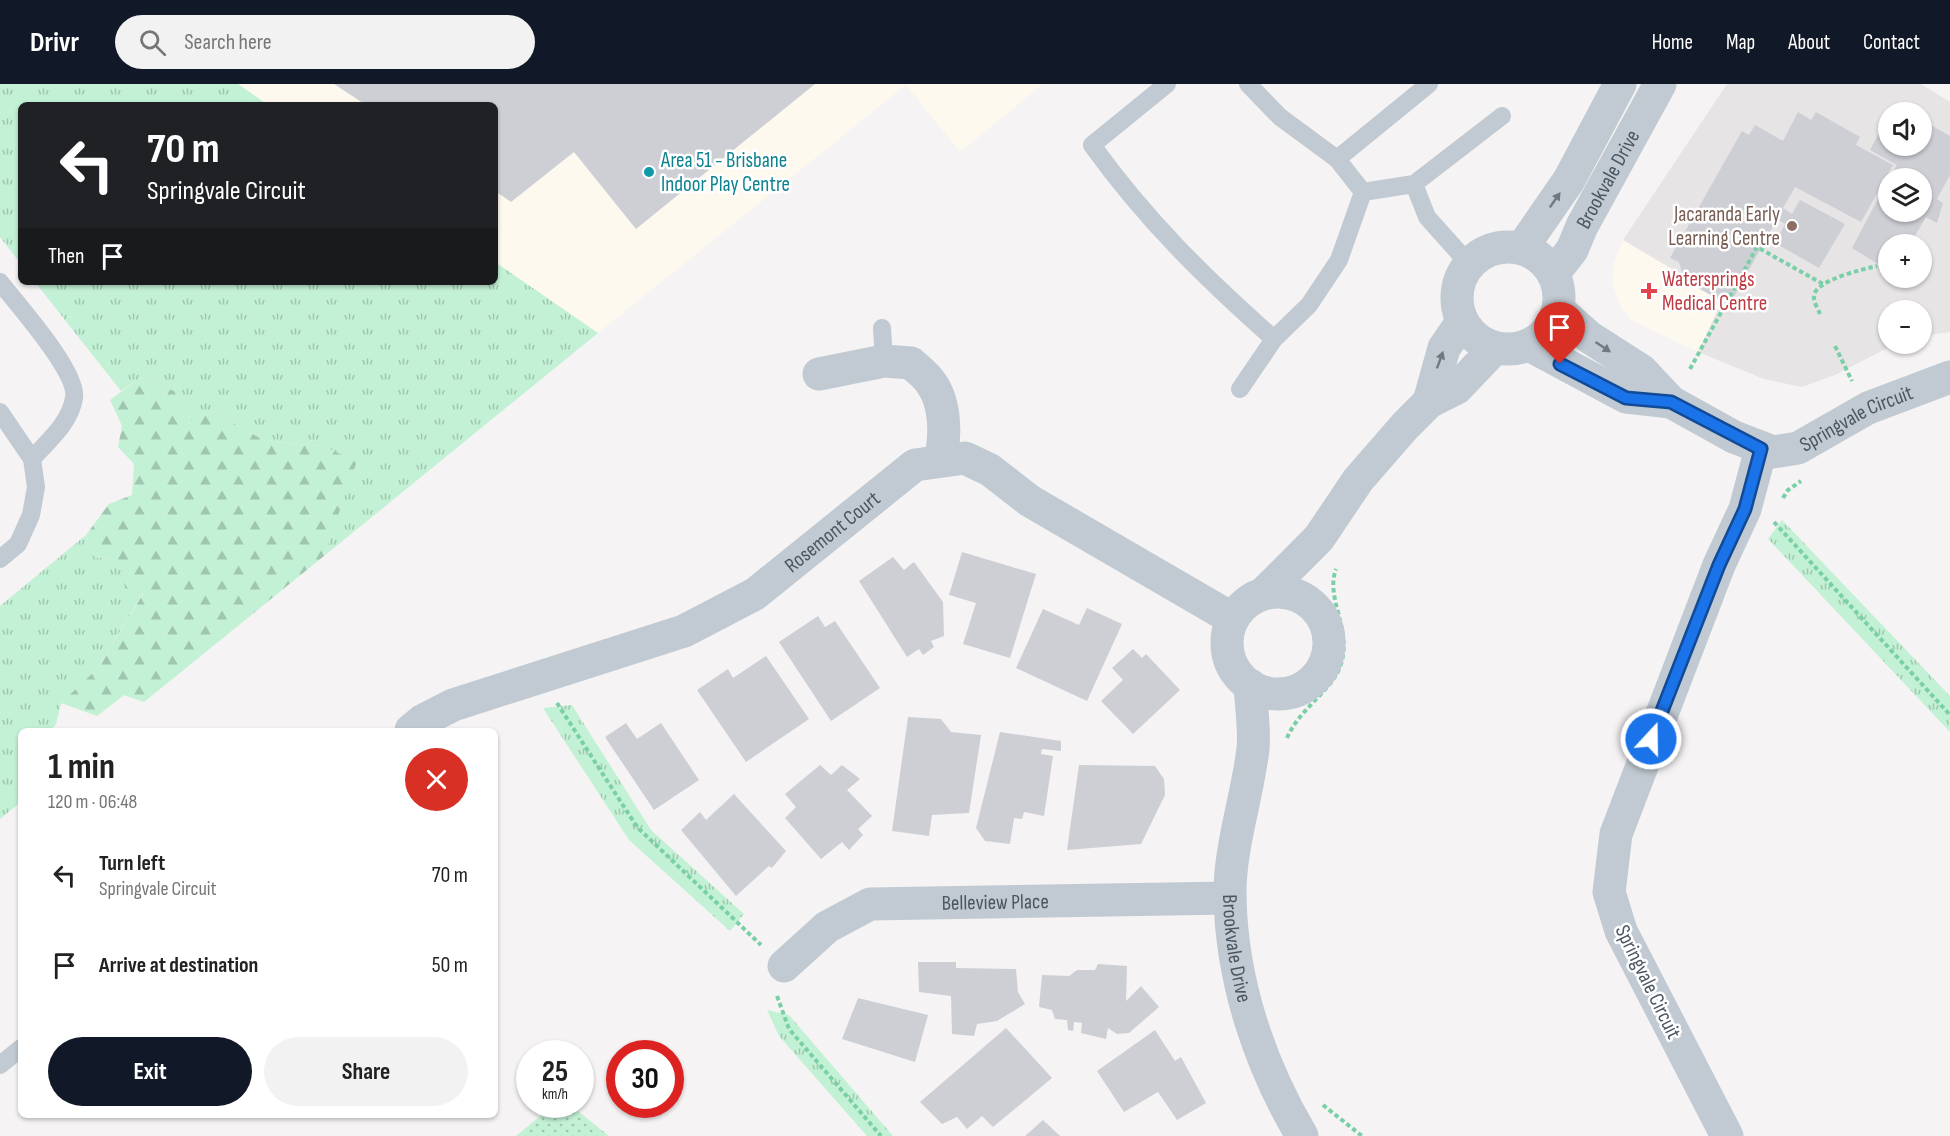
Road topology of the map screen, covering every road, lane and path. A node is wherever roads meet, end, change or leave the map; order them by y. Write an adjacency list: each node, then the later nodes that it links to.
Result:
1 (1167, 84): 20 (lane)
2 (1248, 84): 7 (lane)
3 (1429, 84): 7 (lane)
4 (1620, 84): 10 (street, Brookvale Drive, one-way to 4)
5 (1660, 84): 13 (street, Brookvale Drive)
6 (1502, 116): 8 (lane)
7 (1336, 159): 9 (lane)
8 (1414, 184): 9 (lane); 11 (lane)
9 (1363, 192): 20 (lane)
10 (1522, 248): 11 (street); 13 (street)
11 (1469, 264): 18 (street)
12 (1877, 266): 15 (path)
13 (1553, 274): 16 (street)
14 (0, 282): 34 (lane)
15 (1823, 284): 17 (path); 25 (path)
16 (1558, 309): 21 (street); 31 (street, Springvale Circuit, one-way to 31)
17 (1820, 314)
18 (1462, 322): 23 (street); 30 (street, one-way to 18)
19 (882, 328): 24 (lane)
20 (1274, 339): 28 (lane)
21 (1529, 345): 23 (street); 31 (street, Springvale Circuit)
22 (1835, 346): 29 (path)
23 (1495, 348): 30 (street)
24 (884, 361): 26 (street); 35 (street)
25 (1690, 369)
26 (819, 375)
27 (1950, 377): 33 (street, Springvale Circuit)
28 (1240, 389)
29 (1856, 389)
30 (1429, 402): 39 (street)
31 (1671, 402): 33 (street, Springvale Circuit)
32 (0, 412): 34 (lane)
33 (1761, 449): 58 (street, Springvale Circuit)
34 (32, 459): 40 (lane)
35 (940, 460): 43 (street, Rosemont Court); 44 (street, Rosemont Court)
36 (1808, 476): 37 (path)
37 (1782, 499)
38 (1765, 527): 47 (path)
39 (1329, 551): 41 (street); 42 (street); 49 (path)
40 (0, 559)
41 (1264, 593): 42 (street); 43 (street)
42 (1316, 608): 46 (street)
43 (1233, 619): 45 (street)
44 (540, 677): 48 (street, Rosemont Court); 51 (path)
45 (1250, 685): 46 (street); 49 (street, Brookvale Drive)
46 (1288, 693): 49 (street, Brookvale Drive)
47 (1950, 716)
48 (413, 728)
49 (1269, 745): 50 (street, Brookvale Drive)
50 (1230, 898): 51 (street, Belleview Place); 56 (street, Brookvale Drive)
51 (783, 966): 55 (path)
52 (18, 1050): 53 (lane)
53 (0, 1065)
54 (1321, 1103): 57 (path)
55 (881, 1136)
56 (1302, 1136)
57 (1362, 1136)
58 (1726, 1136)

